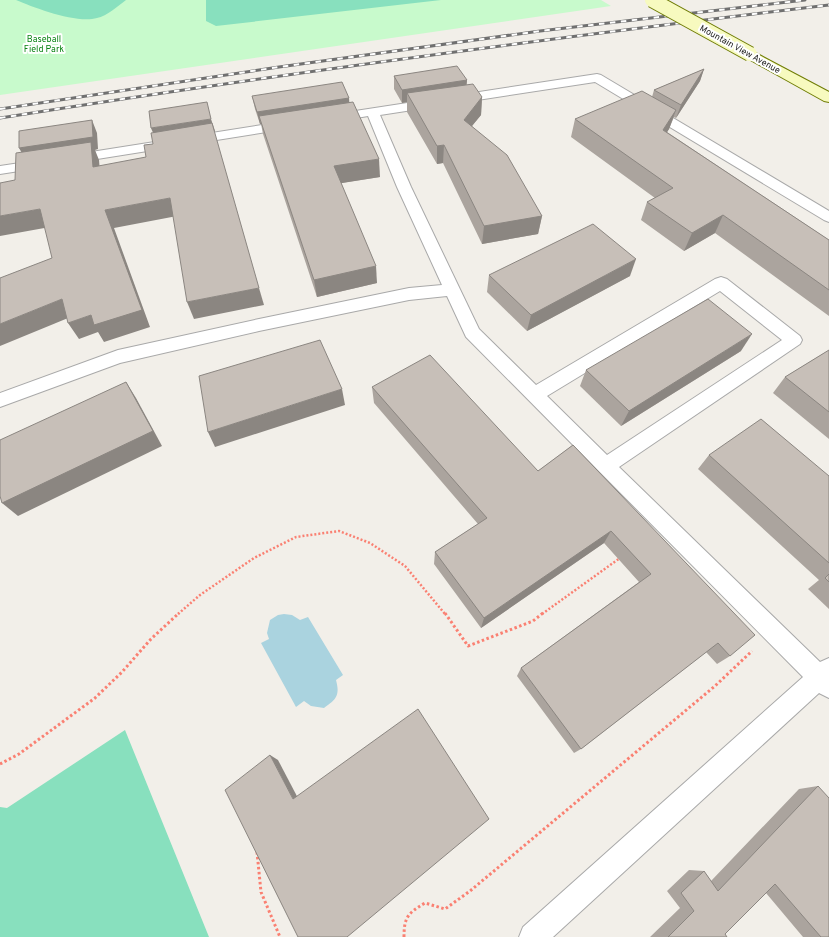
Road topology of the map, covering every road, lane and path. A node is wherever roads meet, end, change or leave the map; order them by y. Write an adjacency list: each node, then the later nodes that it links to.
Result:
1 (652, 0): 2 (main road, Mountain View Avenue, bridge)
2 (829, 98)
3 (373, 112): 4 (lane); 7 (lane); 8 (lane)
4 (318, 120)
5 (302, 122): 6 (lane)
6 (0, 170)
7 (829, 217)
8 (452, 290): 9 (lane); 10 (lane)
9 (534, 395): 11 (lane); 11 (lane)
10 (0, 400)
11 (606, 466): 13 (lane)
12 (622, 557): 15 (path)
13 (772, 631): 14 (lane); 18 (path)
14 (826, 678): 19 (lane)
15 (0, 764)
16 (256, 846): 17 (path)
17 (280, 937)
18 (404, 937)
19 (533, 937)

